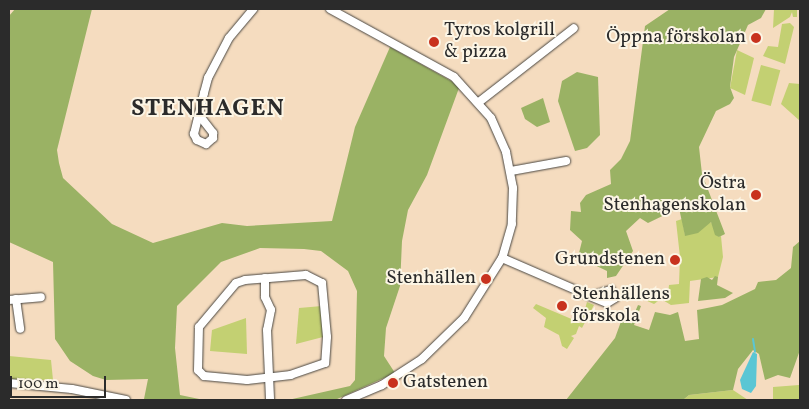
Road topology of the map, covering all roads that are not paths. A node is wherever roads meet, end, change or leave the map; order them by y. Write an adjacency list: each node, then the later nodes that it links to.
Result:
1 (251, 9): 5 (street)
2 (332, 9): 4 (street)
3 (574, 28): 4 (street)
4 (479, 102): 7 (street)
5 (199, 115)
6 (566, 161): 7 (street)
7 (511, 172): 8 (street)
8 (502, 258): 10 (street); 18 (street)
9 (265, 278): 14 (street); 14 (street); 14 (street)
10 (590, 296)
11 (41, 297): 12 (street)
12 (12, 300): 13 (street)
13 (20, 329)
14 (271, 377): 17 (street)
15 (9, 383): 16 (street)
16 (126, 400)
17 (270, 400)
18 (346, 400)

